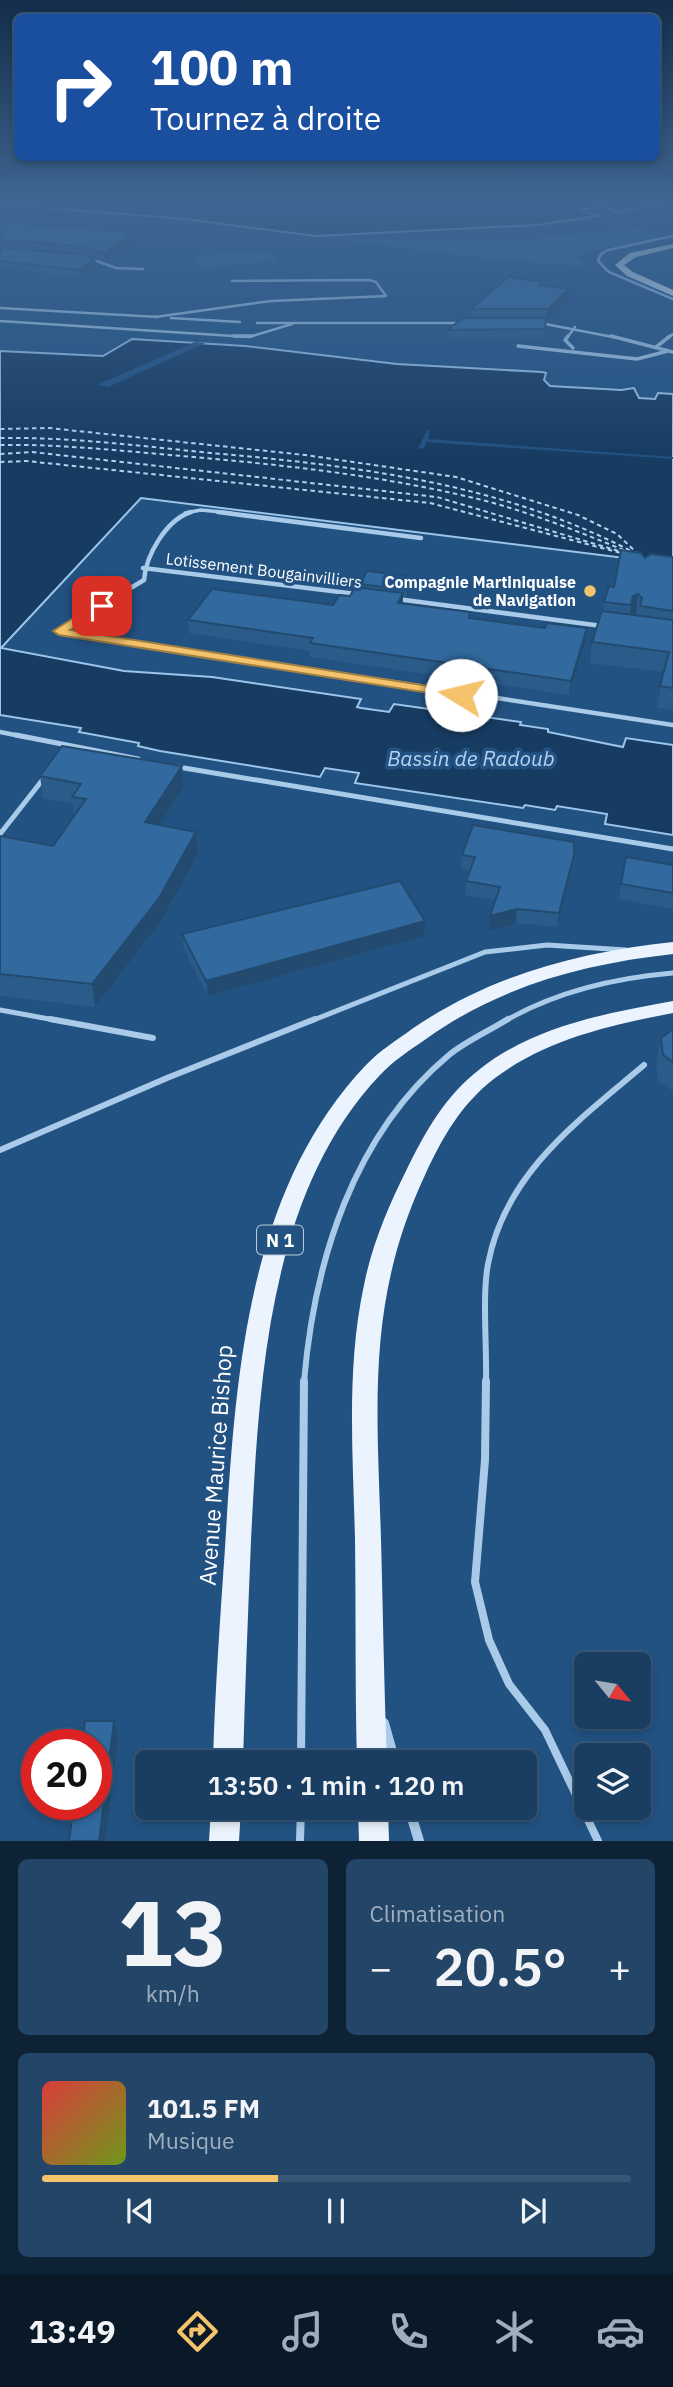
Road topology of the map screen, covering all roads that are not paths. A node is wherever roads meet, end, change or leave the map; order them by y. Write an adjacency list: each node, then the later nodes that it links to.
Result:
1 (378, 285): 7 (lane)
2 (640, 285): 5 (lane)
3 (655, 285): 4 (main road)
4 (673, 293)
5 (673, 299)
6 (0, 309): 7 (lane)
7 (155, 317): 9 (lane)
8 (0, 321): 11 (lane)
9 (240, 322)
10 (257, 323): 11 (lane)
11 (295, 323): 12 (lane)
12 (469, 323)
13 (534, 323): 14 (lane)
14 (575, 327): 17 (lane); 18 (lane)
15 (673, 334): 17 (lane)
16 (518, 346): 18 (lane)
17 (655, 347): 19 (lane)
18 (576, 350): 19 (lane)
19 (671, 351)
20 (421, 538): 21 (lane)
21 (144, 568): 22 (lane, Lotissement Bougainvilliers); 25 (lane)
22 (363, 595)
23 (390, 598): 24 (lane)
24 (605, 627)
25 (59, 631): 26 (lane)
26 (673, 726)
27 (0, 732): 28 (lane)
28 (70, 745): 29 (lane); 30 (lane)
29 (62, 755)
30 (150, 761)
31 (177, 766): 34 (lane)
32 (47, 775): 33 (lane)
33 (0, 834)
34 (673, 849)
35 (673, 948): 36 (main road, Avenue Maurice Bishop / N 1)
36 (643, 951): 42 (lane); 44 (main road, Avenue Maurice Bishop / N 1)
37 (673, 973): 45 (lane)
38 (673, 1007): 43 (main road)
39 (0, 1010): 40 (lane)
40 (153, 1038)
41 (645, 1065): 56 (lane)
42 (0, 1150)
43 (370, 1678): 46 (main road); 47 (street)
44 (229, 1750)
45 (301, 1750)
46 (372, 1750)
47 (391, 1750)
48 (225, 1820): 52 (main road)
49 (301, 1820): 53 (lane)
50 (373, 1820): 54 (main road)
51 (413, 1820): 55 (street)
52 (224, 1841)
53 (300, 1841)
54 (374, 1841)
55 (419, 1841)
56 (598, 1841)

